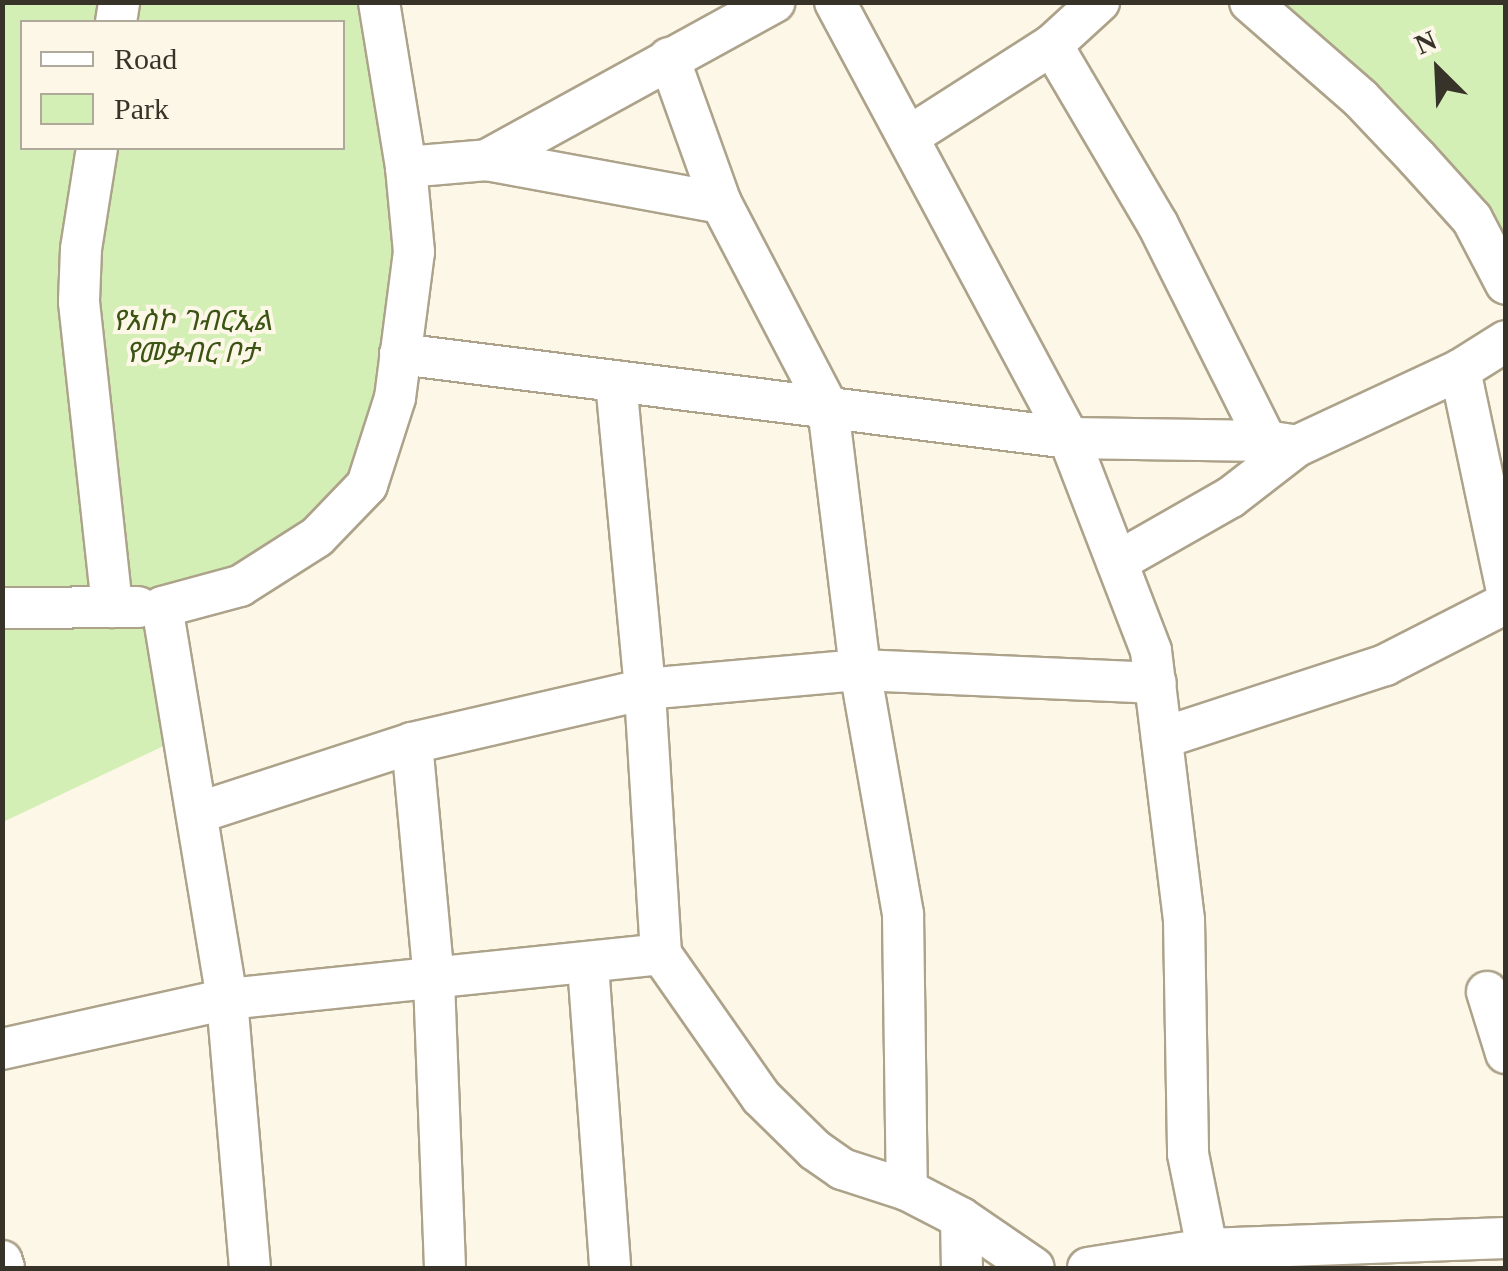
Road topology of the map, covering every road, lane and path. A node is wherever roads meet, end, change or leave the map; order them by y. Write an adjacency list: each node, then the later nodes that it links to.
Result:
1 (379, 2): 11 (street)
2 (774, 2): 7 (street)
3 (835, 2): 8 (street)
4 (1099, 2): 6 (street)
5 (1250, 2): 13 (street)
6 (1052, 45): 8 (street); 20 (street)
7 (669, 58): 10 (street); 12 (street)
8 (908, 137): 19 (street)
9 (97, 150): 24 (street)
10 (486, 160): 11 (street); 12 (street)
11 (406, 167): 15 (street)
12 (721, 202): 18 (street)
13 (1506, 284)
14 (1506, 341): 16 (street)
15 (400, 354): 17 (street); 25 (street)
16 (1460, 370): 20 (street); 22 (street)
17 (616, 381): 18 (street); 29 (street)
18 (828, 408): 19 (street); 27 (street)
19 (1069, 438): 20 (street); 21 (street)
20 (1282, 444): 21 (street)
21 (1117, 562): 28 (street)
22 (1506, 586)
23 (1506, 602): 30 (street)
24 (112, 607): 25 (street); 26 (street)
25 (162, 607): 32 (street)
26 (2, 608)
27 (860, 670): 28 (street); 29 (street); 40 (street)
28 (1156, 682): 30 (street)
29 (645, 688): 31 (street); 33 (street)
30 (1162, 738): 44 (street)
31 (412, 743): 32 (street); 35 (street)
32 (197, 813): 37 (street)
33 (661, 954): 34 (street); 40 (street)
34 (588, 965): 35 (street); 49 (street)
35 (434, 981): 37 (street); 48 (street)
36 (1487, 992): 39 (street)
37 (227, 1000): 38 (street); 47 (street)
38 (2, 1048)
39 (1506, 1053)
40 (907, 1190): 41 (street)
41 (961, 1218): 50 (street); 51 (street)
42 (1506, 1238): 43 (street)
43 (1420, 1255): 44 (street)
44 (1208, 1258): 52 (street)
45 (2, 1261): 46 (street)
46 (4, 1268)
47 (250, 1268)
48 (445, 1268)
49 (610, 1268)
50 (962, 1268)
51 (1034, 1268)
52 (1088, 1268)

